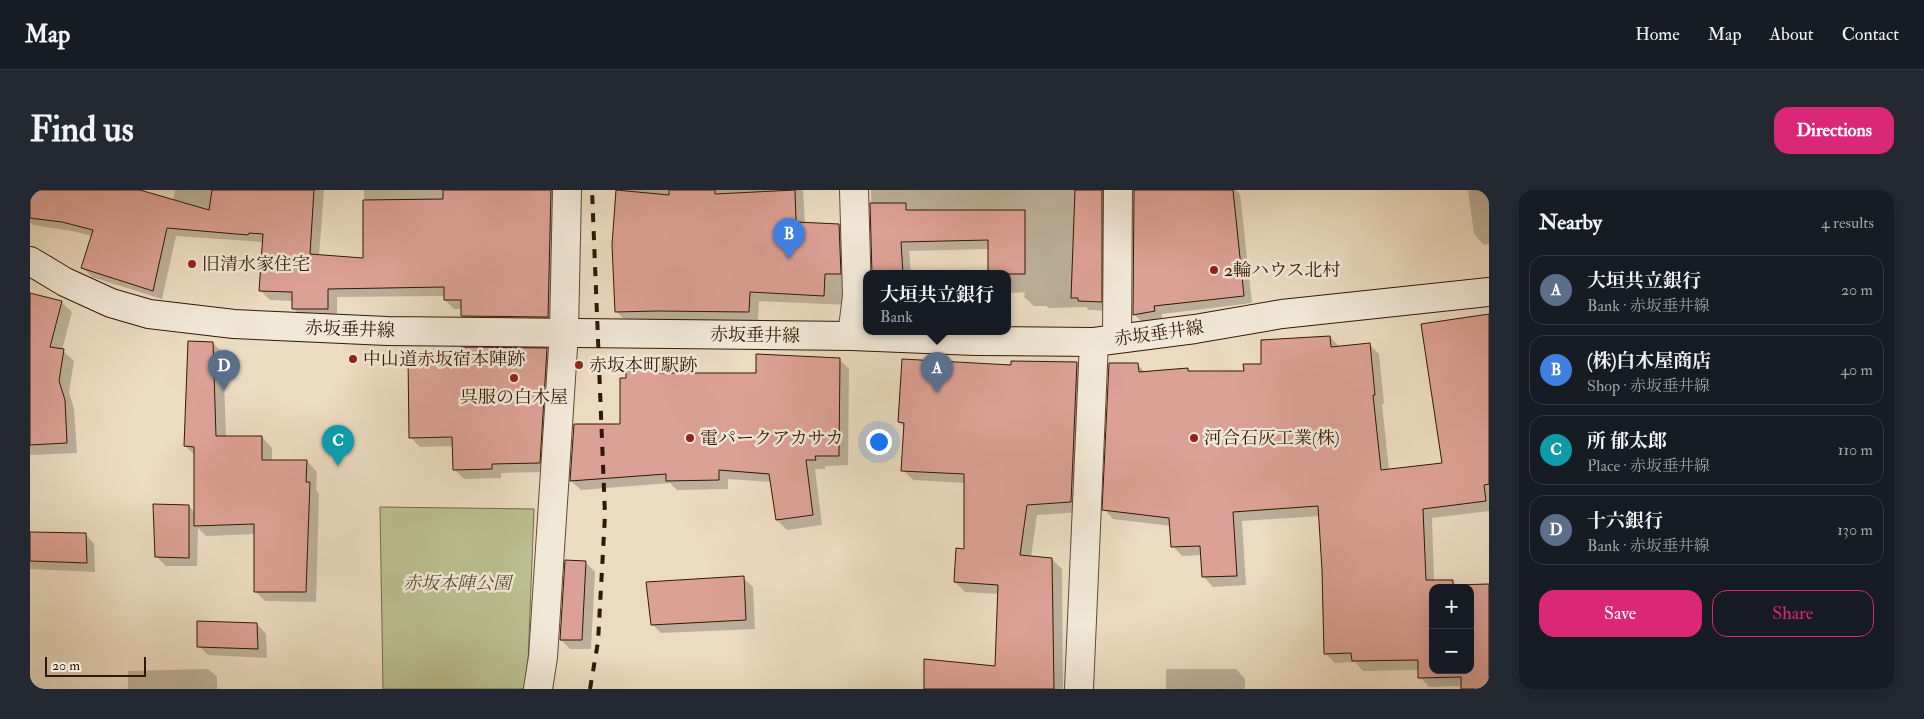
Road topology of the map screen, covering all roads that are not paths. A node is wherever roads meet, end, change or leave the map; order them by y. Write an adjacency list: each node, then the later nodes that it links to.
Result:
1 (567, 190): 6 (main road)
2 (854, 190): 7 (main road)
3 (1118, 190): 8 (main road)
4 (30, 261): 6 (main road, 赤坂垂井線)
5 (1489, 292): 8 (main road, 赤坂垂井線)
6 (564, 332): 7 (main road, 赤坂垂井線); 9 (main road)
7 (852, 336): 8 (main road, 赤坂垂井線)
8 (1105, 340): 10 (main road)
9 (538, 689)
10 (1079, 689)

